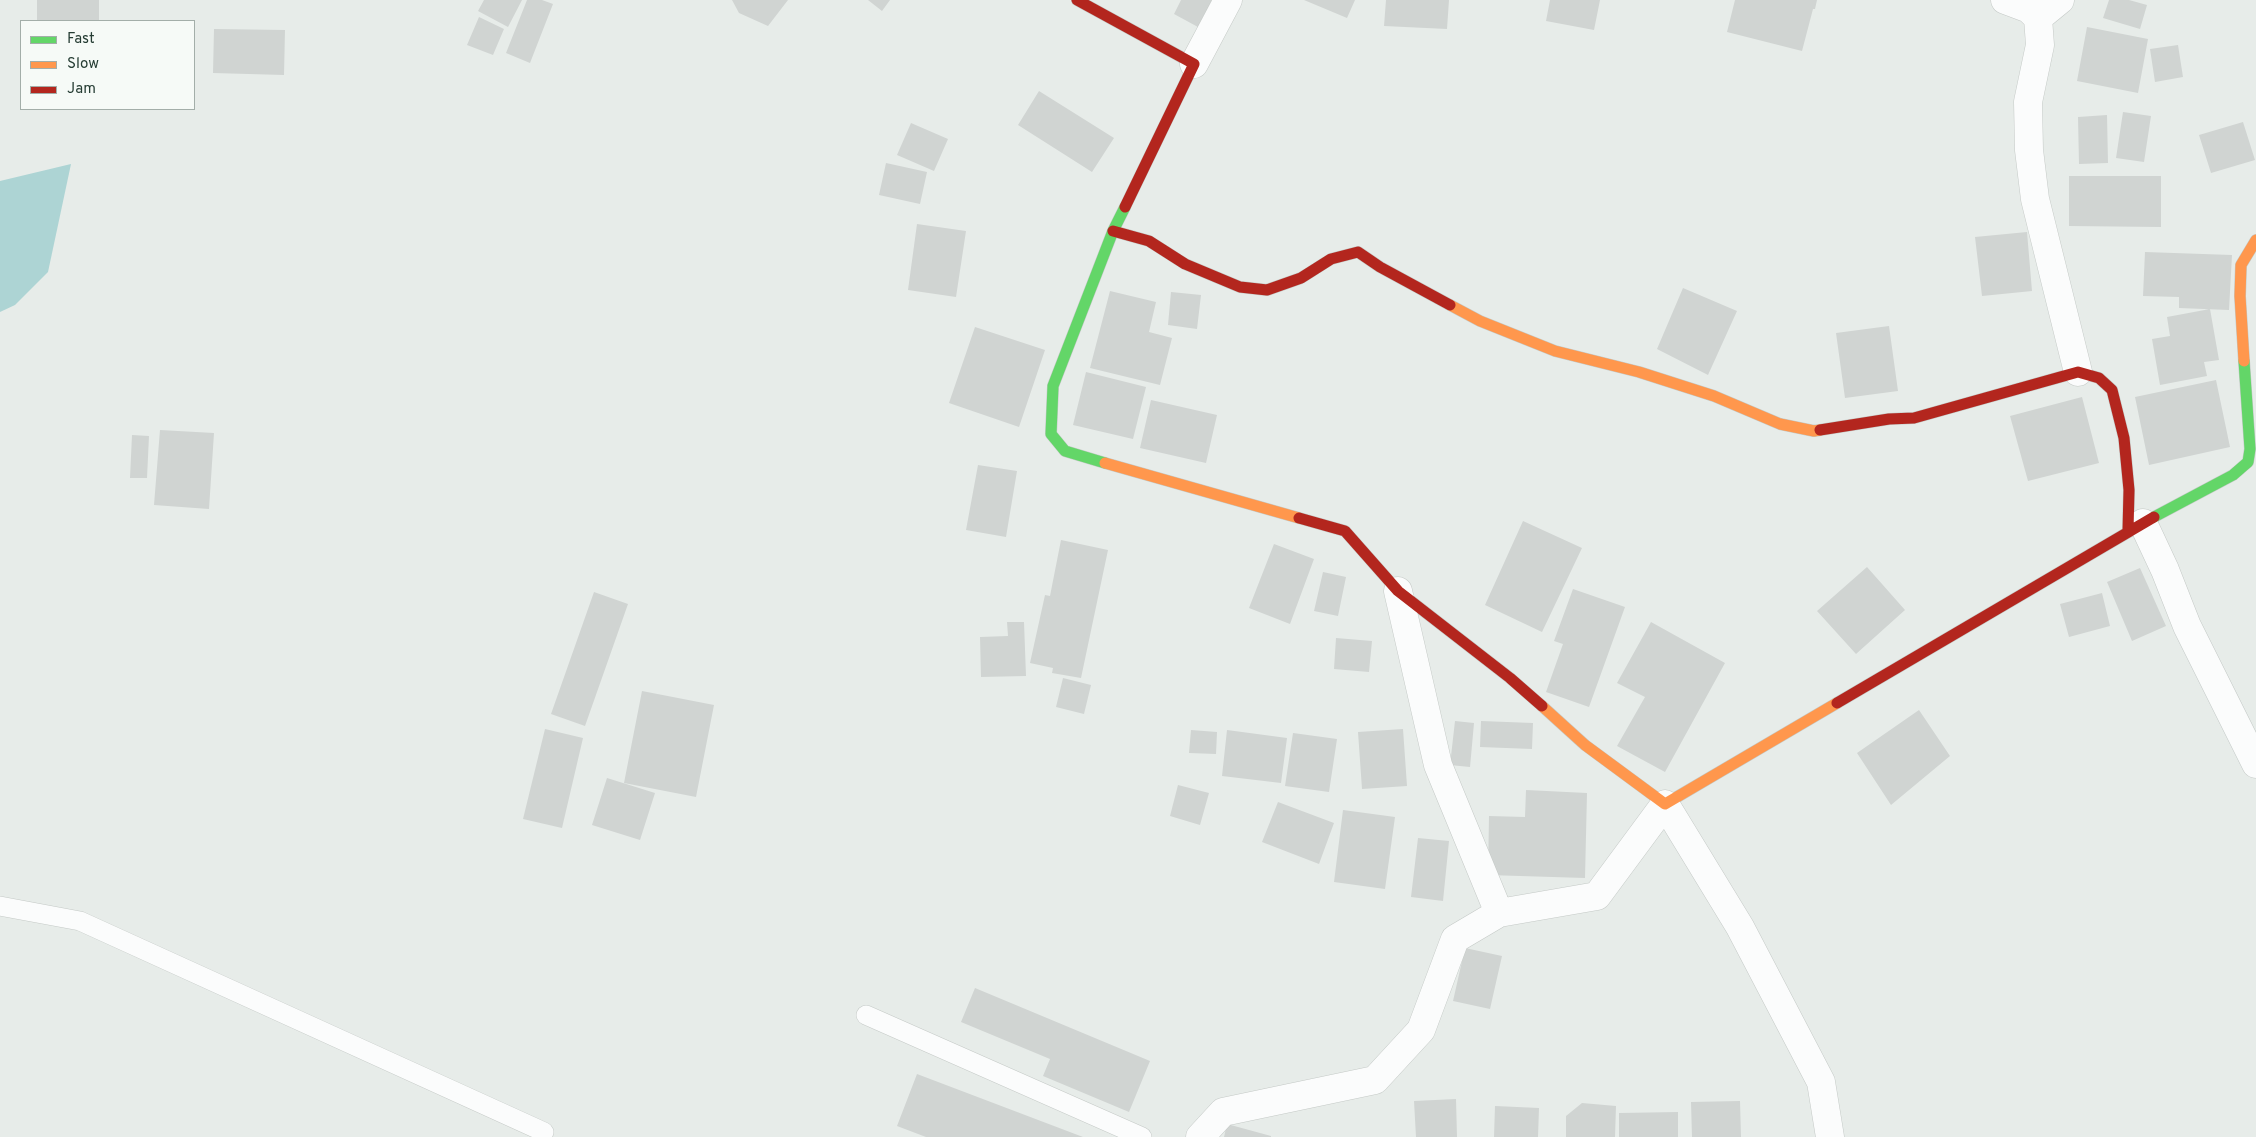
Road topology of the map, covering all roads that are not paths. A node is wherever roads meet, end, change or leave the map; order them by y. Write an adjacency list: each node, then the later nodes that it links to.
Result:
1 (1078, 0): 6 (street)
2 (1228, 0): 6 (street)
3 (2005, 0): 5 (street)
4 (2060, 0): 5 (street)
5 (2038, 18): 9 (street)
6 (1194, 64): 7 (street)
7 (1113, 232): 9 (street); 12 (street)
8 (2256, 240): 10 (street)
9 (2078, 372): 11 (street)
10 (2245, 476): 11 (street)
11 (2135, 527): 13 (street); 14 (street)
12 (1398, 591): 14 (street); 16 (street)
13 (2256, 764)
14 (1665, 804): 16 (street); 21 (street)
15 (0, 906): 18 (lane)
16 (1499, 913): 20 (street)
17 (866, 1015): 19 (lane)
18 (544, 1132)
19 (1142, 1137)
20 (1200, 1137)
21 (1830, 1137)

